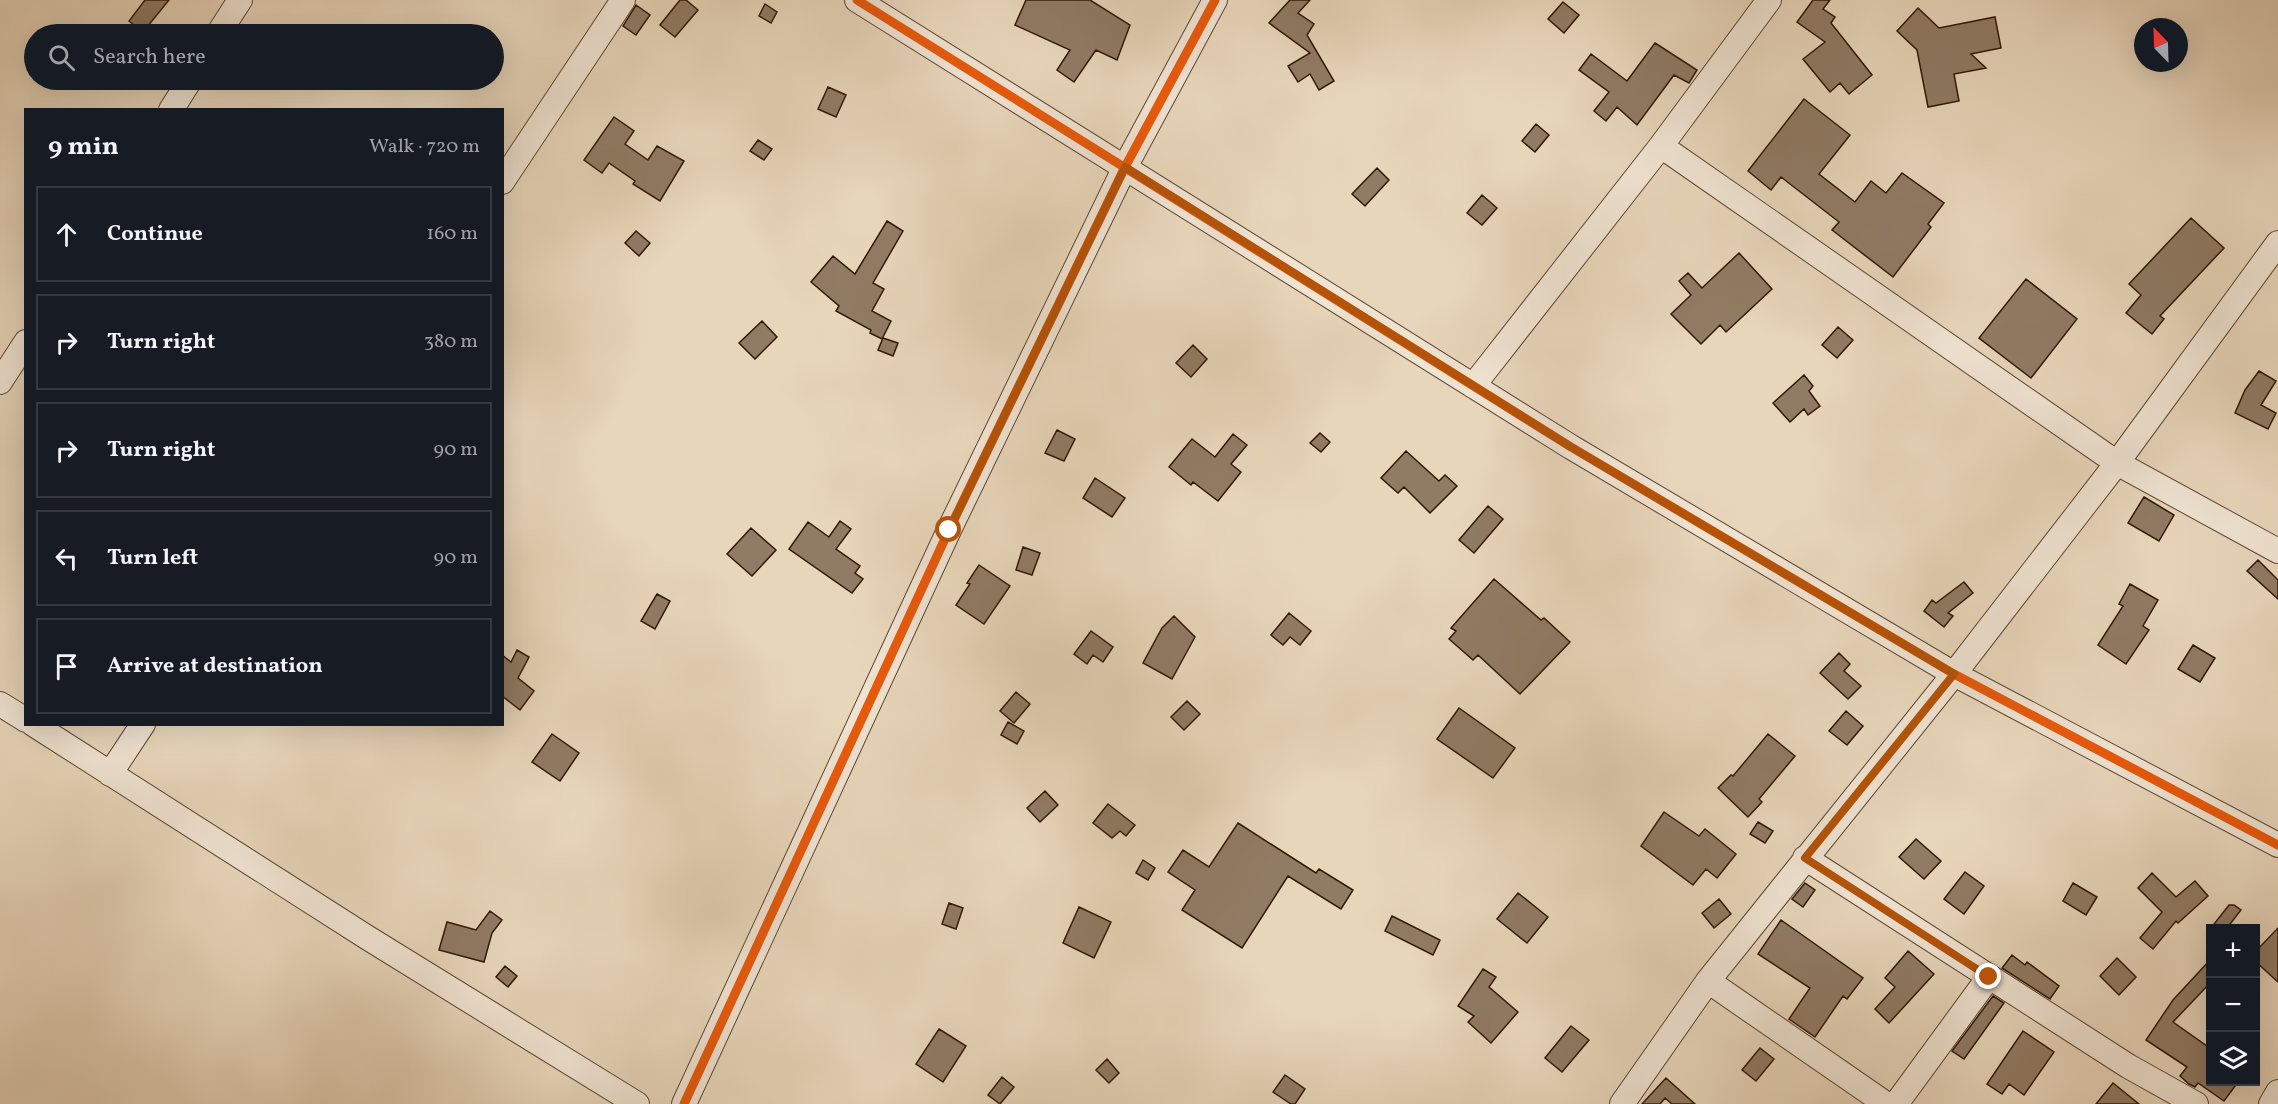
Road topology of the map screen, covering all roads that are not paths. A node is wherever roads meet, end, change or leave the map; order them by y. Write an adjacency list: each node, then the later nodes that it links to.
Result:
1 (240, 0): 6 (street)
2 (623, 0): 11 (street)
3 (857, 0): 10 (street)
4 (1215, 0): 10 (street)
5 (1769, 0): 9 (street)
6 (224, 24)
7 (184, 90): 8 (street)
8 (172, 108)
9 (1661, 146): 15 (street); 16 (street)
10 (1125, 167): 15 (street); 30 (street)
11 (504, 179)
12 (2278, 243): 16 (street)
13 (24, 345): 14 (street)
14 (0, 382)
15 (1473, 386): 18 (street)
16 (2117, 464): 17 (street); 18 (street)
17 (2278, 551)
18 (1954, 674): 24 (street); 25 (street)
19 (0, 704): 20 (street)
20 (24, 719)
21 (36, 726): 23 (street)
22 (142, 726): 23 (street)
23 (110, 774): 29 (street)
24 (2278, 844)
25 (1805, 858): 26 (street); 27 (street)
26 (1989, 977): 33 (street); 34 (street)
27 (1708, 981): 31 (street); 32 (street)
28 (2278, 1092): 35 (street)
29 (637, 1104)
30 (684, 1104)
31 (1622, 1104)
32 (1886, 1104)
33 (1896, 1104)
34 (2196, 1104)
35 (2271, 1104)

